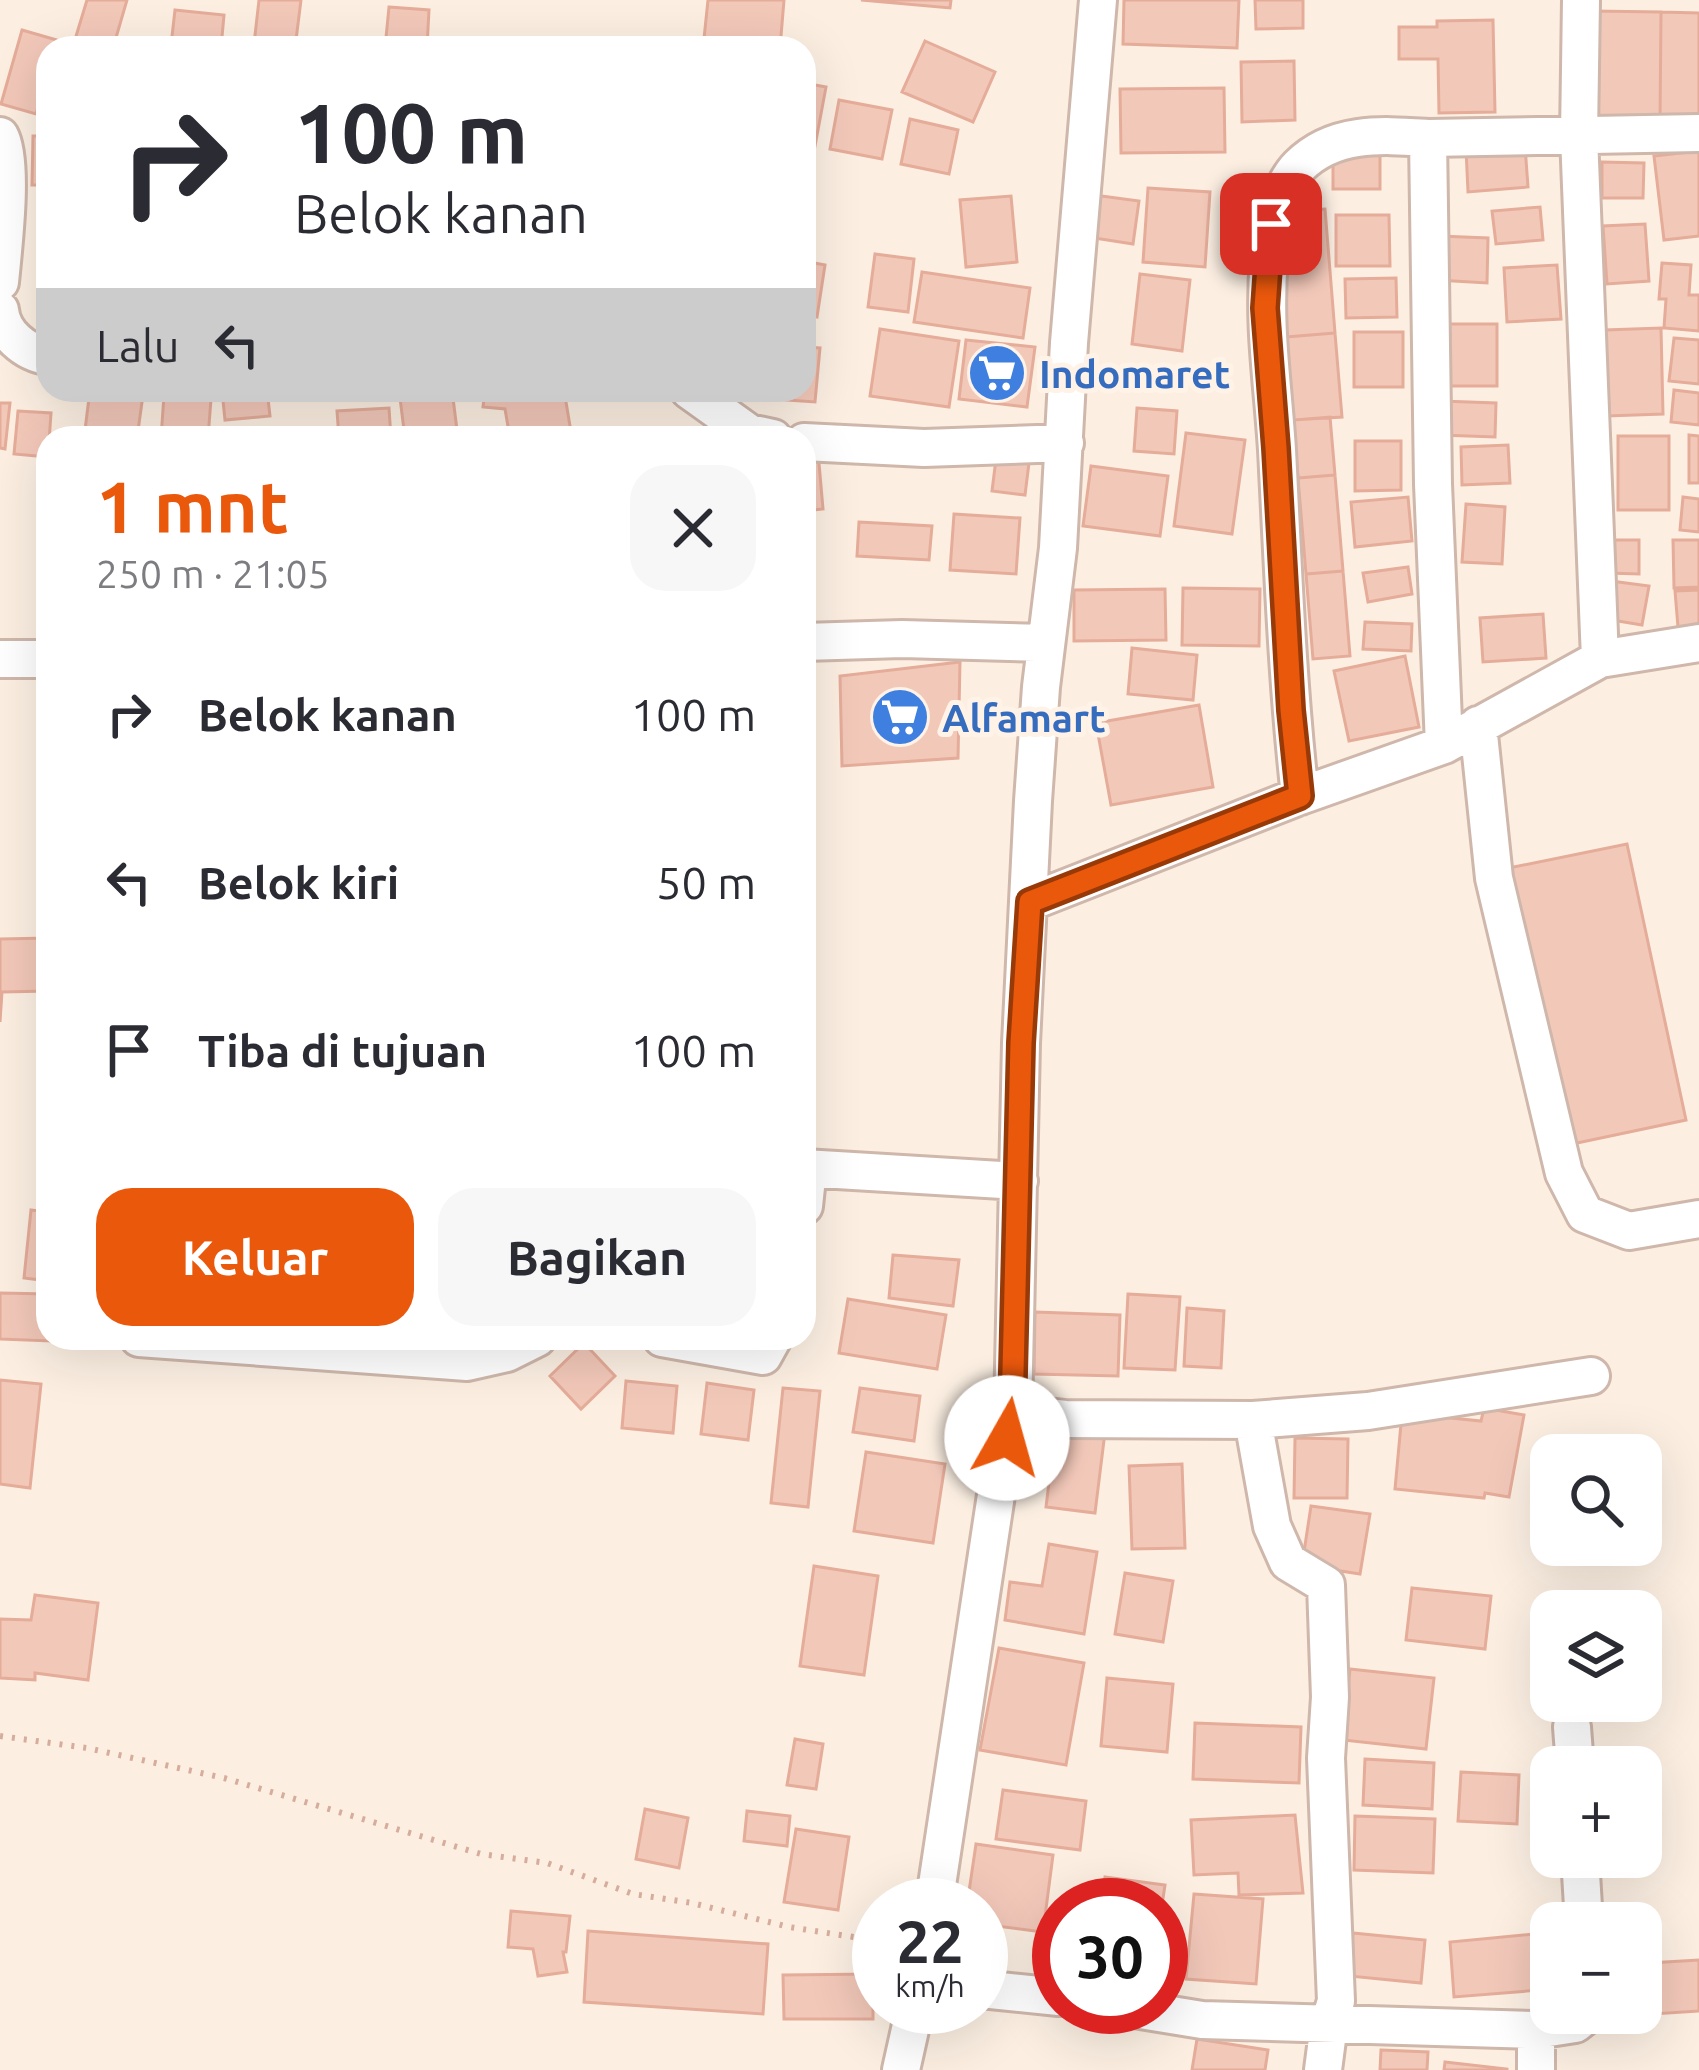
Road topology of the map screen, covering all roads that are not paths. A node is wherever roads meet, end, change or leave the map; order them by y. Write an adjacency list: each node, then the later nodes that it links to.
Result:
1 (1098, 0): 13 (street)
2 (1581, 0): 5 (street)
3 (1699, 133): 5 (street)
4 (0, 136): 7 (street)
5 (1579, 136): 6 (street); 19 (street)
6 (1428, 138): 21 (street); 22 (street)
7 (0, 282)
8 (0, 310): 9 (street)
9 (36, 354)
10 (705, 402): 11 (street)
11 (739, 426)
12 (816, 443): 13 (street)
13 (1065, 443): 15 (street)
14 (816, 642): 15 (street)
15 (1046, 643): 23 (street)
16 (1699, 643): 19 (street)
17 (0, 658): 18 (street)
18 (36, 659)
19 (1600, 659): 20 (street)
20 (1478, 725): 21 (street); 26 (street)
21 (1444, 745): 22 (street)
22 (1300, 796): 23 (street)
23 (1030, 902): 25 (street)
24 (816, 1169): 25 (street)
25 (1019, 1181): 32 (street)
26 (1699, 1220)
27 (303, 1350): 28 (street)
28 (513, 1350)
29 (730, 1350): 30 (street)
30 (767, 1350)
31 (1592, 1376): 33 (street)
32 (1012, 1413): 33 (street); 36 (street)
33 (1253, 1420): 38 (street)
34 (1572, 1726): 35 (street)
35 (1573, 1746)
36 (938, 1878)
37 (1188, 2018): 38 (street)
38 (1329, 2024): 39 (street); 43 (street)
39 (1530, 2030)
40 (909, 2034): 42 (street)
41 (1535, 2034): 44 (street)
42 (901, 2070)
43 (1323, 2070)
44 (1536, 2070)

